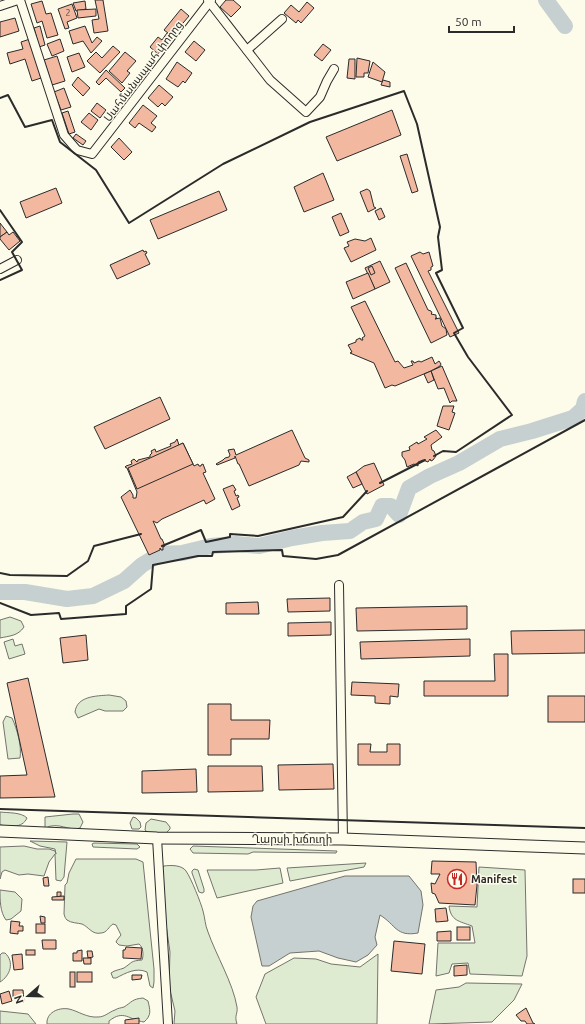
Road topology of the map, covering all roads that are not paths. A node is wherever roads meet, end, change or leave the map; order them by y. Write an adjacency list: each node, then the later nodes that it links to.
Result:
1 (19, 0): 2 (street, Սահմանապահ փողոց); 3 (street)
2 (209, 1): 5 (street)
3 (0, 6)
4 (282, 19): 5 (street)
5 (247, 50): 6 (street)
6 (334, 69)
7 (17, 260): 8 (street)
8 (0, 269)
9 (339, 586): 12 (street)
10 (0, 831): 11 (main road, Ղարսի խճուղի)
11 (157, 838): 12 (main road, Ղարսի խճուղի); 14 (street)
12 (343, 839): 13 (main road, Ղարսի խճուղի)
13 (585, 848)
14 (168, 1024)

